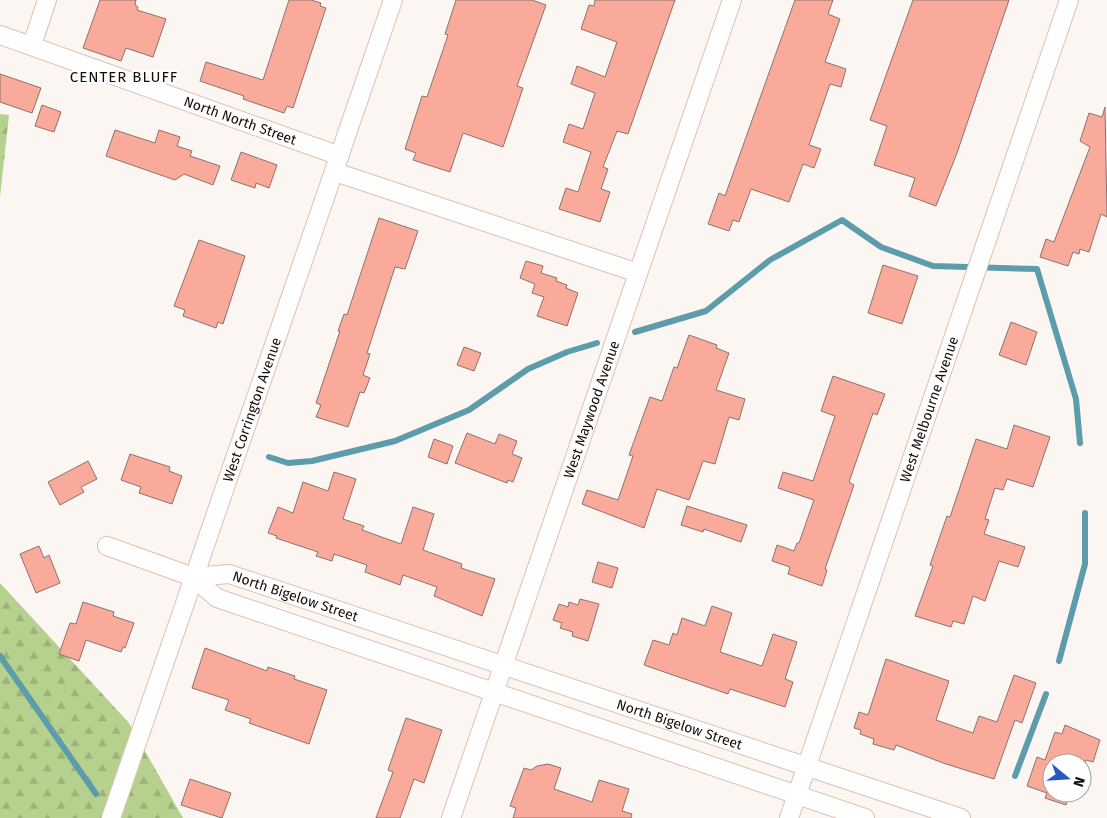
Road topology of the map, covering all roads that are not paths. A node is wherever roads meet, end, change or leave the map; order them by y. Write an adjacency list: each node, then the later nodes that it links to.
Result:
1 (47, 0): 6 (street)
2 (393, 0): 7 (street, West Corrington Avenue)
3 (732, 0): 8 (street, West Maywood Avenue)
4 (1068, 0): 13 (street, West Melbourne Avenue)
5 (0, 35): 6 (street, North North Street)
6 (32, 45): 7 (street, North North Street)
7 (338, 164): 8 (street, North North Street); 10 (street, West Corrington Avenue)
8 (638, 273): 11 (street, West Maywood Avenue)
9 (107, 546): 10 (street)
10 (193, 577): 11 (street, North Bigelow Street); 12 (street, North Bigelow Street); 15 (street, West Corrington Avenue)
11 (504, 665): 12 (street, West Maywood Avenue); 13 (street, North Bigelow Street)
12 (494, 693): 14 (street, North Bigelow Street); 16 (street, West Maywood Avenue)
13 (807, 768): 14 (street, West Melbourne Avenue); 19 (street, North Bigelow Street)
14 (797, 795): 17 (street, West Melbourne Avenue); 18 (street, North Bigelow Street)
15 (111, 818)
16 (451, 818)
17 (789, 818)
18 (865, 818)
19 (961, 818)

